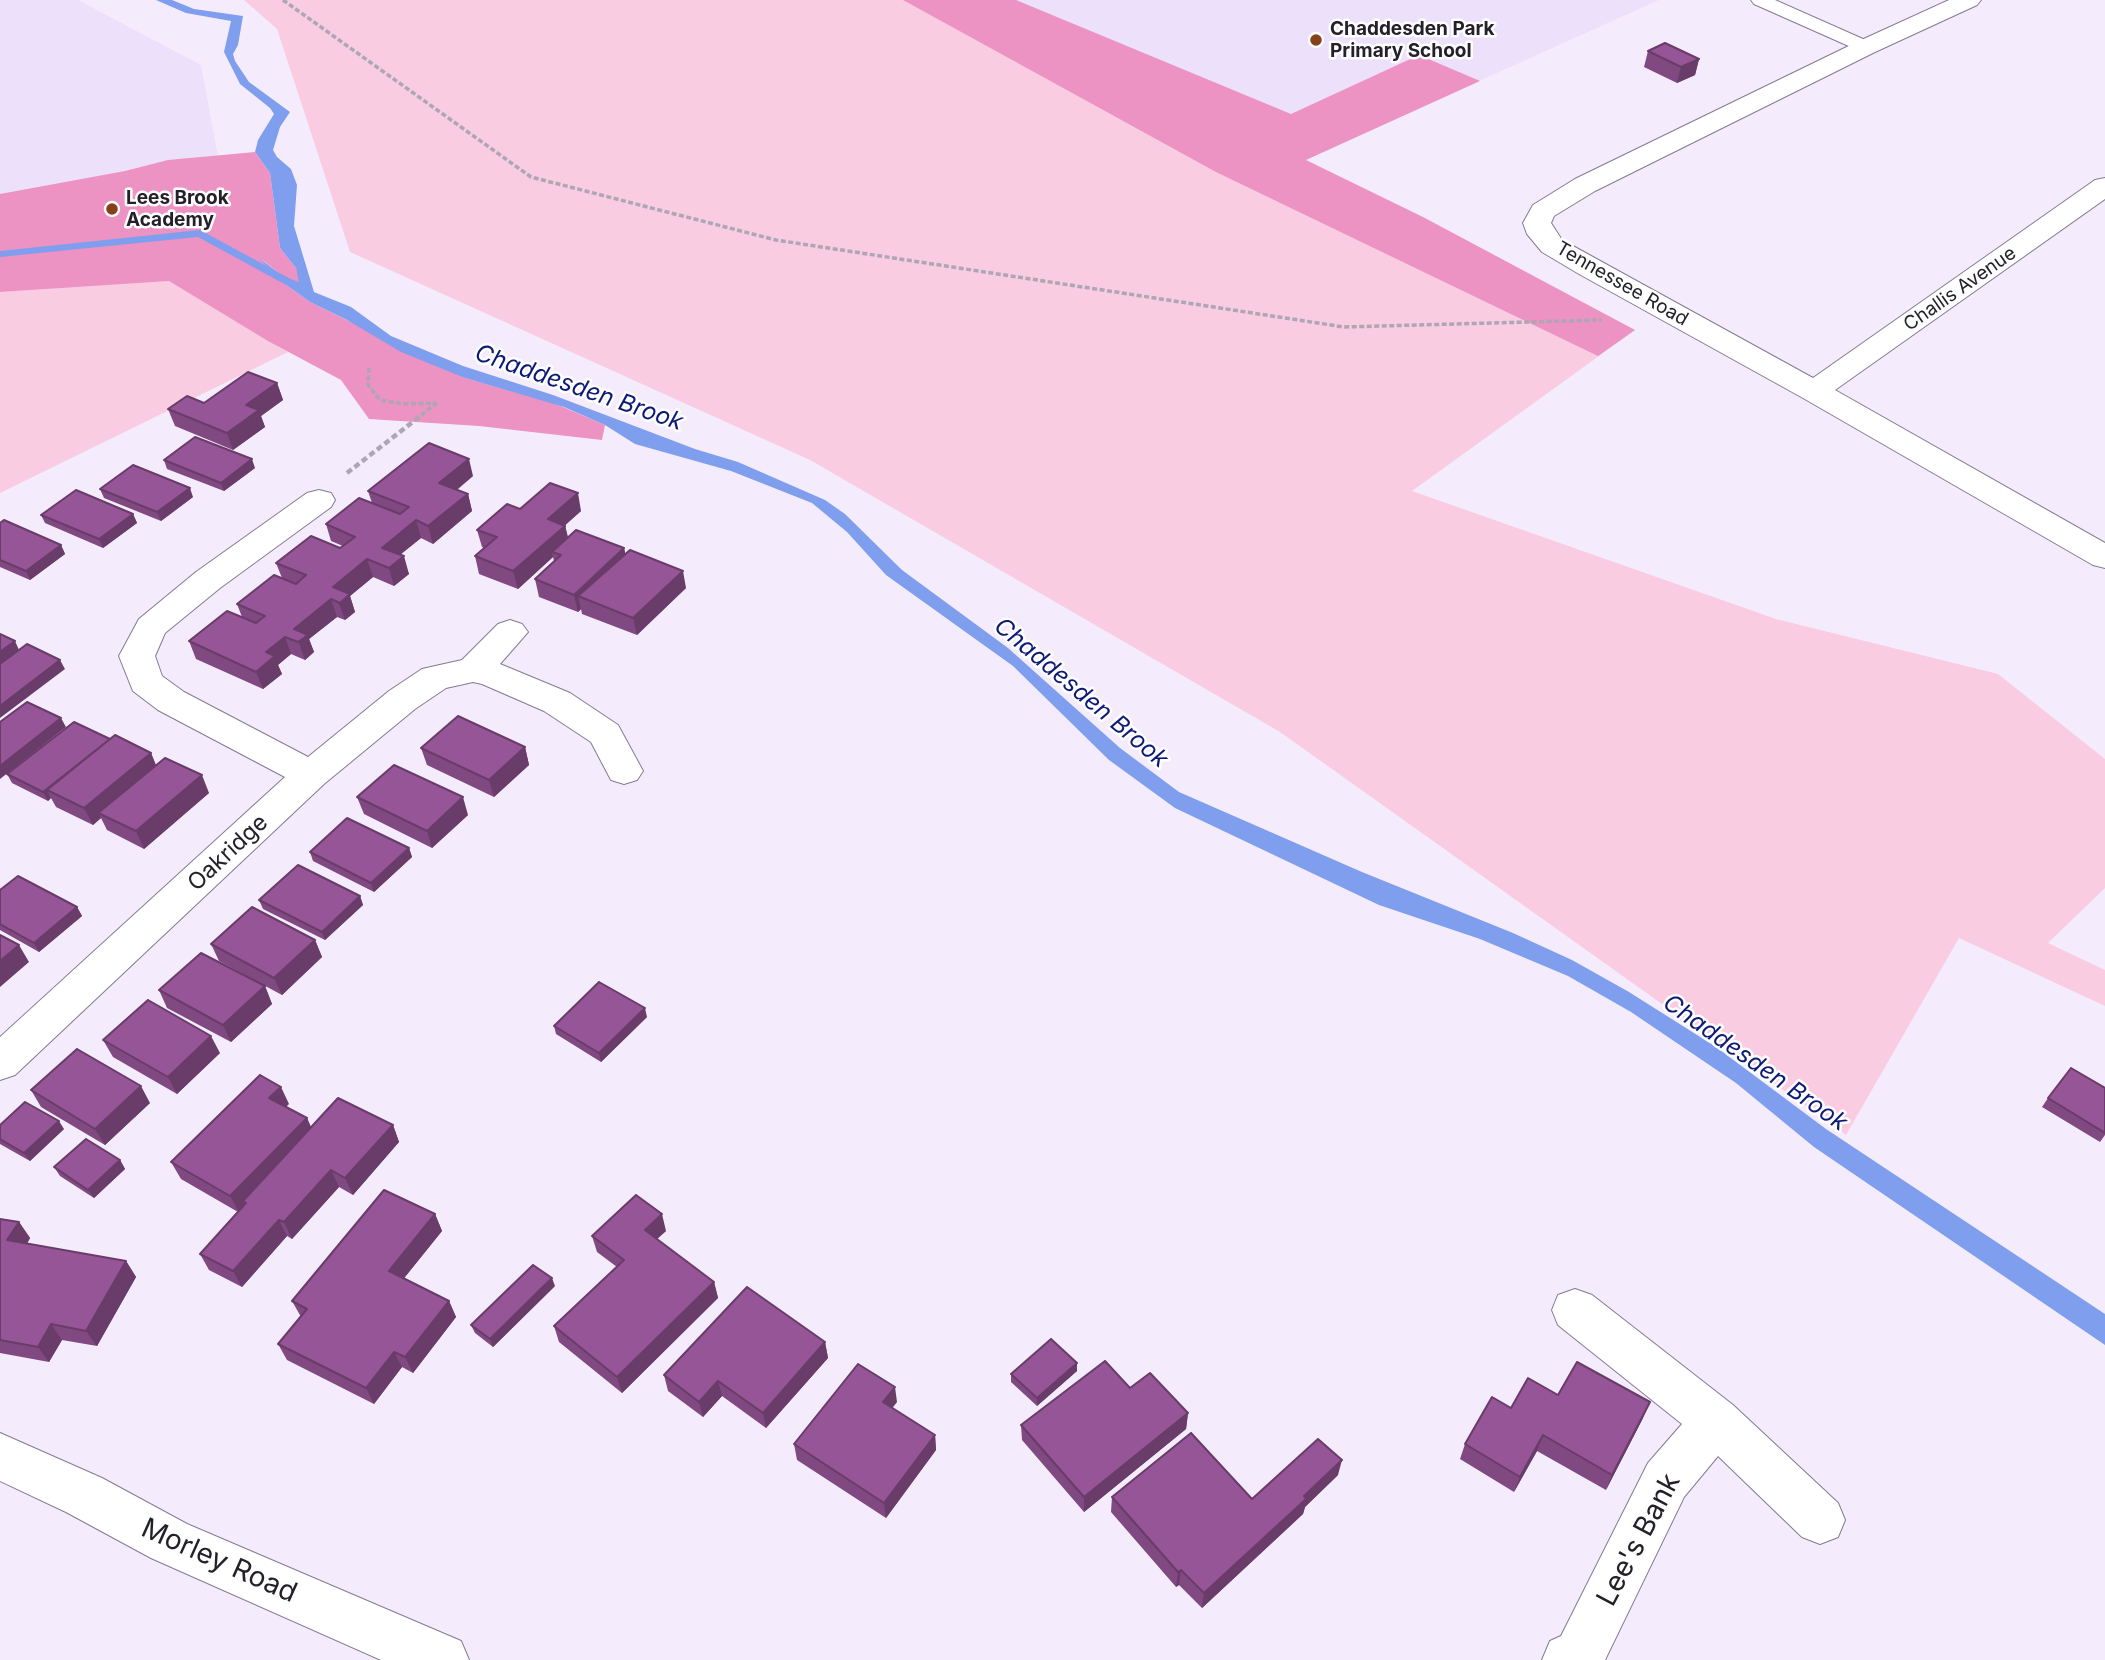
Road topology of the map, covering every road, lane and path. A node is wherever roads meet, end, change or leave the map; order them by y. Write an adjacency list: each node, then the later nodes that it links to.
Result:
1 (283, 0): 6 (path)
2 (1760, 0): 4 (lane)
3 (1969, 0): 4 (street, Tennessee Road)
4 (1866, 47): 6 (street, Tennessee Road)
5 (2105, 186): 8 (street, Challis Avenue)
6 (1679, 318): 8 (street, Tennessee Road)
7 (369, 368): 9 (path)
8 (1814, 391): 10 (street, Tennessee Road)
9 (319, 500): 14 (street)
10 (2105, 557)
11 (510, 632): 12 (street)
12 (473, 670): 13 (street, Oakridge); 14 (street, Oakridge)
13 (624, 771)
14 (312, 775): 15 (street, Oakridge)
15 (0, 1062)
16 (1575, 1310): 17 (street)
17 (1716, 1421): 19 (street); 21 (street, Lee's Bank)
18 (0, 1456): 20 (street, Morley Road)
19 (1820, 1520)
20 (442, 1660)
21 (1569, 1660)

